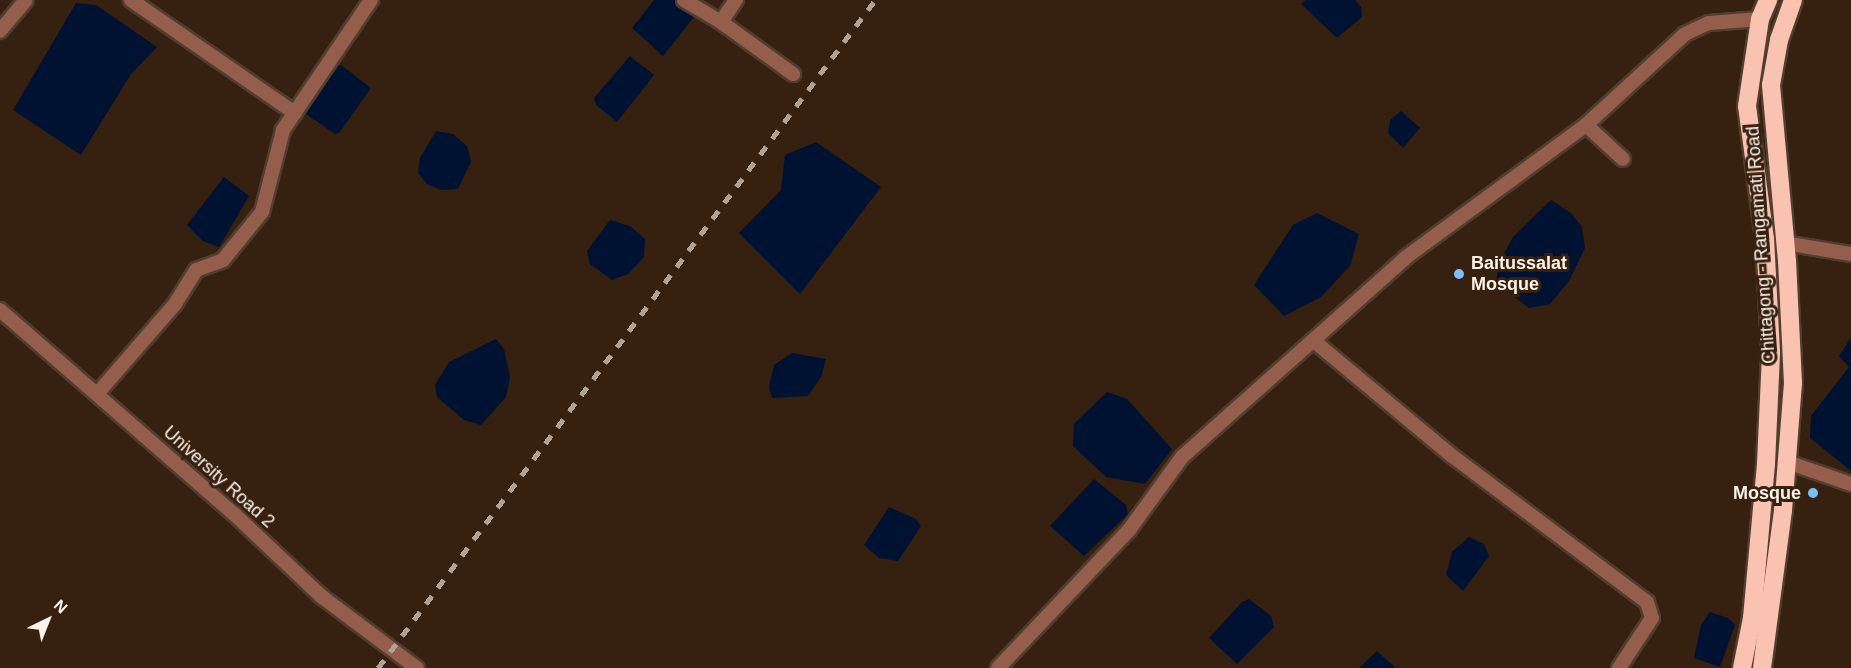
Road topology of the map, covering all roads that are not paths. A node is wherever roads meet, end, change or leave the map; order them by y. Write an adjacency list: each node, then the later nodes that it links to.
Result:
1 (26, 0): 10 (street)
2 (131, 0): 12 (street)
3 (370, 0): 12 (street)
4 (684, 0): 9 (street)
5 (736, 0): 9 (street)
6 (1768, 0): 8 (highway, Chittagong - Rangamati Road)
7 (1793, 0): 15 (highway, Chittagong - Rangamati Road)
8 (1760, 19): 13 (street); 25 (highway, Chittagong - Rangamati Road)
9 (721, 22): 11 (street)
10 (0, 31)
11 (793, 74)
12 (295, 113): 19 (street)
13 (1586, 125): 14 (street); 18 (street)
14 (1623, 159)
15 (1785, 243): 16 (street); 20 (highway, Chittagong - Rangamati Road)
16 (1851, 254)
17 (0, 310): 19 (street, University Road 2)
18 (1314, 341): 23 (street); 24 (street)
19 (97, 394): 22 (street, University Road 2)
20 (1787, 462): 21 (street); 26 (highway, Chittagong - Rangamati Road)
21 (1851, 484)
22 (417, 668)
23 (998, 668)
24 (1619, 668)
25 (1742, 668)
26 (1762, 668)

